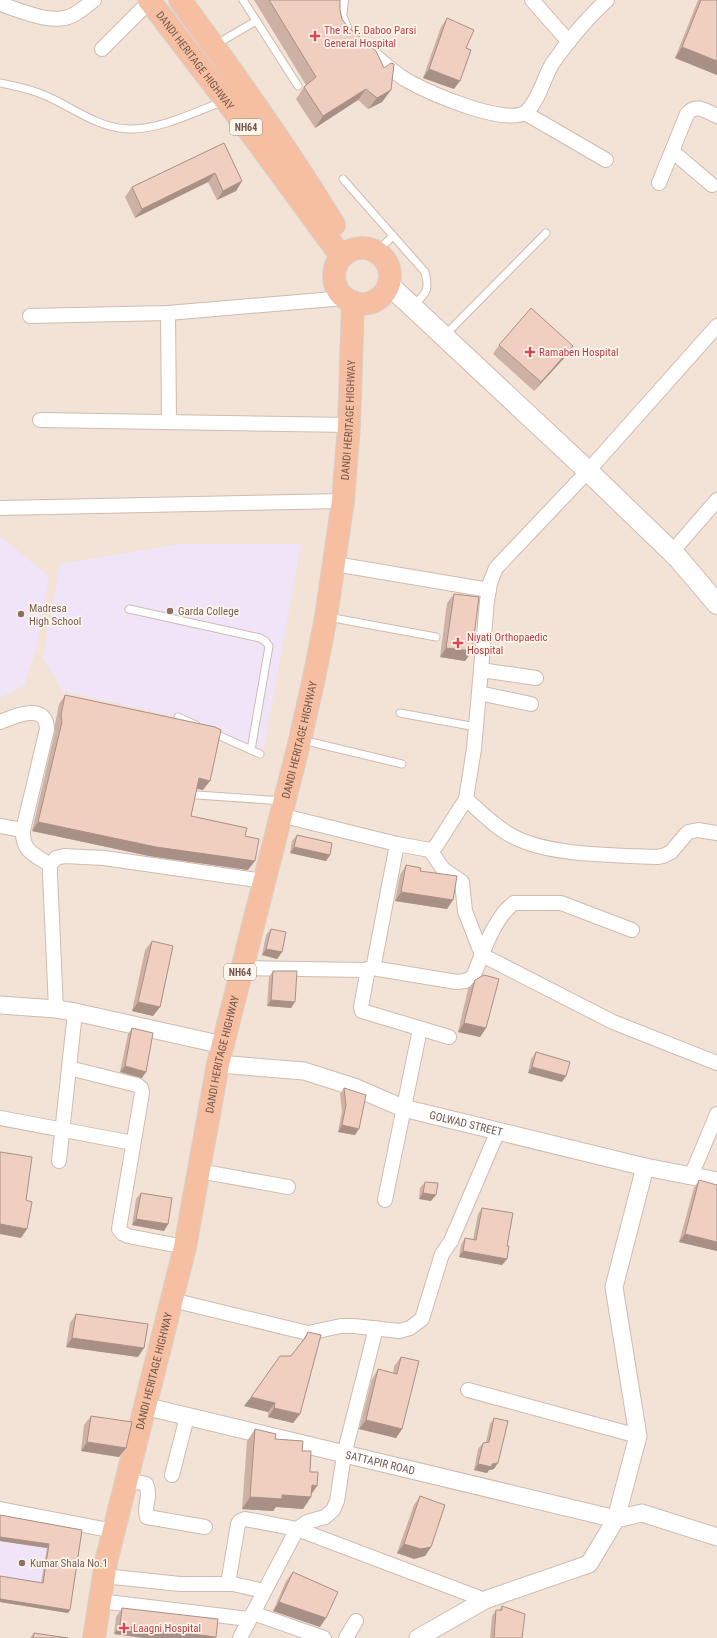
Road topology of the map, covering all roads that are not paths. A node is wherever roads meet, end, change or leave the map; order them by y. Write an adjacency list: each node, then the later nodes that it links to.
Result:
1 (94, 0): 9 (street)
2 (150, 0): 14 (street); 17 (highway, DANDI HERITAGE HIGHWAY / NH64)
3 (180, 0): 13 (highway, DANDI HERITAGE HIGHWAY / NH64)
4 (243, 0): 11 (lane)
5 (341, 0): 18 (street)
6 (532, 0): 12 (street)
7 (607, 0): 10 (street)
8 (0, 5): 9 (street)
9 (24, 6)
10 (594, 7): 12 (street)
11 (256, 20): 13 (lane); 16 (lane)
12 (569, 42): 18 (street)
13 (214, 46): 17 (highway, DANDI HERITAGE HIGHWAY / NH64)
14 (102, 49)
15 (0, 83): 17 (lane)
16 (298, 86)
17 (235, 94): 28 (highway, DANDI HERITAGE HIGHWAY / NH64)
18 (524, 113): 21 (street)
19 (717, 116): 20 (street)
20 (672, 151): 23 (street); 24 (street)
21 (606, 160)
22 (343, 180): 26 (lane)
23 (659, 183)
24 (712, 185)
25 (546, 233): 35 (lane)
26 (393, 236): 27 (lane); 31 (lane)
27 (376, 252): 28 (highway); 29 (highway)
28 (345, 253): 30 (highway)
29 (388, 284): 30 (highway); 31 (main road)
30 (349, 300): 32 (street); 38 (highway, DANDI HERITAGE HIGHWAY / NH64)
31 (412, 308): 35 (main road)
32 (168, 313): 33 (street); 37 (street)
33 (30, 316)
34 (717, 326): 39 (street)
35 (443, 337): 39 (main road)
36 (40, 420): 37 (street)
37 (169, 422): 38 (street)
38 (349, 425): 41 (highway, DANDI HERITAGE HIGHWAY / NH64)
39 (588, 471): 43 (main road); 45 (street)
40 (717, 500): 43 (street)
41 (343, 501): 42 (street); 44 (highway, DANDI HERITAGE HIGHWAY / NH64)
42 (0, 508)
43 (672, 552): 46 (main road)
44 (335, 564): 45 (street); 48 (highway, DANDI HERITAGE HIGHWAY / NH64)
45 (489, 590): 50 (street)
46 (717, 604)
47 (129, 609): 59 (lane)
48 (326, 617): 49 (lane); 58 (highway, DANDI HERITAGE HIGHWAY / NH64)
49 (436, 637)
50 (481, 670): 51 (street); 52 (street)
51 (536, 678)
52 (479, 693): 53 (street); 57 (street)
53 (531, 704)
54 (400, 713): 57 (lane)
55 (178, 717): 59 (lane)
56 (0, 722): 66 (street)
57 (476, 727): 63 (street)
58 (300, 740): 61 (lane); 64 (highway, DANDI HERITAGE HIGHWAY / NH64)
59 (252, 750): 60 (lane)
60 (260, 754)
61 (402, 764)
62 (198, 795): 64 (lane)
63 (466, 799): 67 (street); 69 (street)
64 (282, 808): 68 (street); 71 (highway, DANDI HERITAGE HIGHWAY / NH64)
65 (0, 826): 66 (street)
66 (23, 830): 70 (street)
67 (717, 833)
68 (397, 844): 69 (street); 75 (street)
69 (430, 850): 73 (street)
70 (50, 865): 71 (street); 77 (street)
71 (264, 881): 74 (highway, DANDI HERITAGE HIGHWAY / NH64)
72 (632, 930): 73 (street)
73 (482, 955): 75 (street); 82 (street)
74 (241, 968): 75 (street); 81 (highway, DANDI HERITAGE HIGHWAY / NH64)
75 (370, 969): 79 (street)
76 (0, 1005): 77 (street, GOLWAD STREET)
77 (56, 1009): 78 (street, GOLWAD STREET)
78 (75, 1012): 81 (street, GOLWAD STREET); 83 (street)
79 (420, 1029): 80 (street); 84 (street)
80 (449, 1037)
81 (220, 1054): 84 (street, GOLWAD STREET); 92 (highway, DANDI HERITAGE HIGHWAY / NH64)
82 (717, 1063)
83 (70, 1068): 87 (street); 89 (street)
84 (403, 1108): 88 (street, GOLWAD STREET); 96 (street)
85 (717, 1114): 93 (street)
86 (0, 1118): 87 (street)
87 (62, 1131): 89 (street); 90 (street)
88 (498, 1131): 91 (street, GOLWAD STREET); 99 (street)
89 (133, 1143): 97 (street)
90 (59, 1161)
91 (645, 1167): 93 (street, GOLWAD STREET); 103 (street)
92 (200, 1171): 95 (street); 97 (highway, DANDI HERITAGE HIGHWAY / NH64)
93 (691, 1176): 94 (street, GOLWAD STREET)
94 (717, 1181)
95 (288, 1187)
96 (385, 1200)
97 (185, 1247): 98 (highway, DANDI HERITAGE HIGHWAY / NH64)
98 (172, 1300): 99 (street); 101 (highway, DANDI HERITAGE HIGHWAY / NH64)
99 (376, 1328): 104 (street)
100 (468, 1390): 103 (street)
101 (144, 1406): 102 (street, SATTAPIR ROAD); 106 (highway, DANDI HERITAGE HIGHWAY / NH64)
102 (187, 1417): 104 (street, SATTAPIR ROAD); 105 (street)
103 (638, 1436): 108 (street)
104 (344, 1455): 108 (street, SATTAPIR ROAD); 110 (street)
105 (172, 1475)
106 (126, 1480): 109 (street); 111 (highway, DANDI HERITAGE HIGHWAY / NH64)
107 (0, 1509): 111 (street)
108 (616, 1519): 112 (street); 116 (street)
109 (205, 1527)
110 (297, 1529): 114 (street); 115 (street); 116 (street)
111 (114, 1531): 113 (highway, DANDI HERITAGE HIGHWAY / NH64)
112 (717, 1537)
113 (104, 1576): 114 (street); 117 (highway, DANDI HERITAGE HIGHWAY / NH64)
114 (228, 1584): 115 (street)
115 (264, 1591): 118 (street)
116 (485, 1600): 124 (street)
117 (99, 1601): 118 (street); 120 (highway, DANDI HERITAGE HIGHWAY / NH64)
118 (251, 1616): 121 (street); 122 (street)
119 (356, 1621): 123 (street)
120 (94, 1638)
121 (240, 1638)
122 (324, 1638)
123 (346, 1638)
124 (418, 1638)

